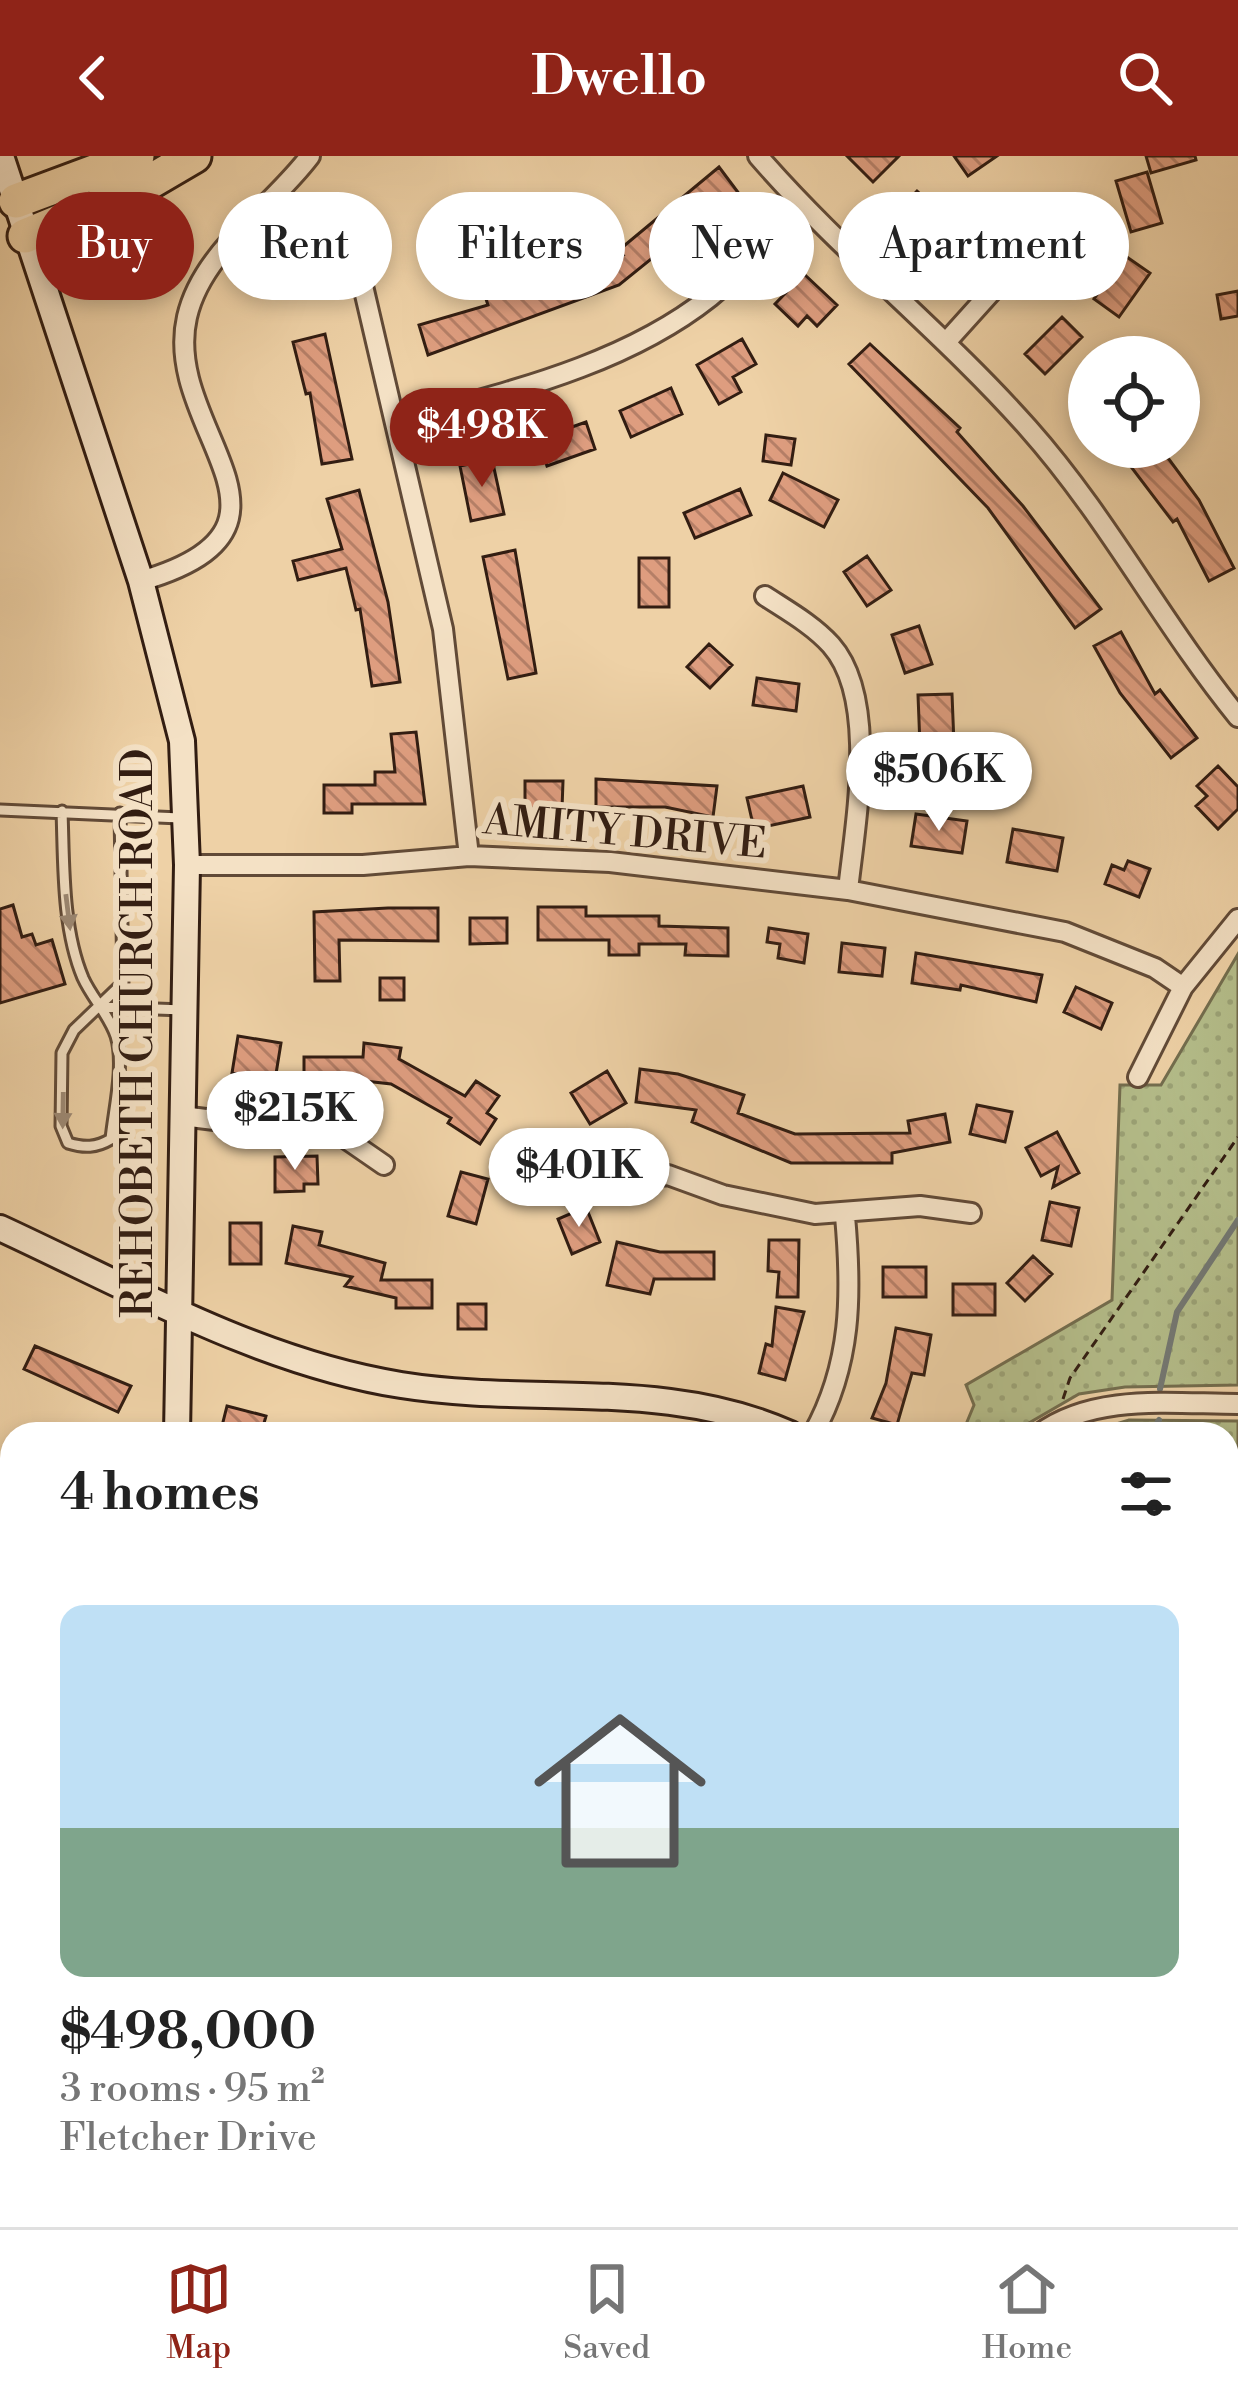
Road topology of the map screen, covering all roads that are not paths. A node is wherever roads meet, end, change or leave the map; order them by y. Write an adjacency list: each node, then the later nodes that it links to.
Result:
1 (1, 156): 7 (street, REHOBETH CHURCH ROAD)
2 (137, 156): 7 (highway)
3 (194, 156): 9 (highway)
4 (310, 156): 15 (street)
5 (758, 156): 6 (street)
6 (789, 192)
7 (8, 203): 9 (street, REHOBETH CHURCH ROAD)
8 (814, 218): 13 (street)
9 (12, 237): 15 (street, REHOBETH CHURCH ROAD)
10 (366, 300): 14 (street)
11 (705, 300): 14 (street)
12 (984, 300): 13 (street)
13 (948, 340): 17 (street)
14 (396, 423): 22 (street)
15 (140, 581): 21 (street, REHOBETH CHURCH ROAD)
16 (765, 596): 24 (street)
17 (1238, 717)
18 (0, 810): 19 (lane)
19 (62, 811): 20 (lane); 27 (lane, one-way to 27)
20 (120, 812): 21 (lane); 27 (lane)
21 (187, 819): 23 (street, REHOBETH CHURCH ROAD)
22 (469, 856): 23 (street, AMITY DRIVE); 24 (street, AMITY DRIVE)
23 (187, 865): 28 (street, REHOBETH CHURCH ROAD)
24 (848, 890): 26 (street, AMITY DRIVE)
25 (1238, 919): 26 (street)
26 (1184, 986): 29 (street)
27 (99, 1007): 27 (lane, one-way to 27); 28 (lane)
28 (184, 1010): 30 (street, REHOBETH CHURCH ROAD)
29 (1138, 1077)
30 (182, 1116): 31 (street); 36 (street, REHOBETH CHURCH ROAD)
31 (385, 1165)
32 (649, 1178): 34 (street)
33 (971, 1213): 34 (street)
34 (845, 1216): 40 (street)
35 (0, 1228): 36 (street)
36 (178, 1310): 38 (street, REHOBETH CHURCH ROAD); 39 (street)
37 (1238, 1404): 41 (street)
38 (177, 1422)
39 (753, 1422)
40 (819, 1422)
41 (1060, 1422)

